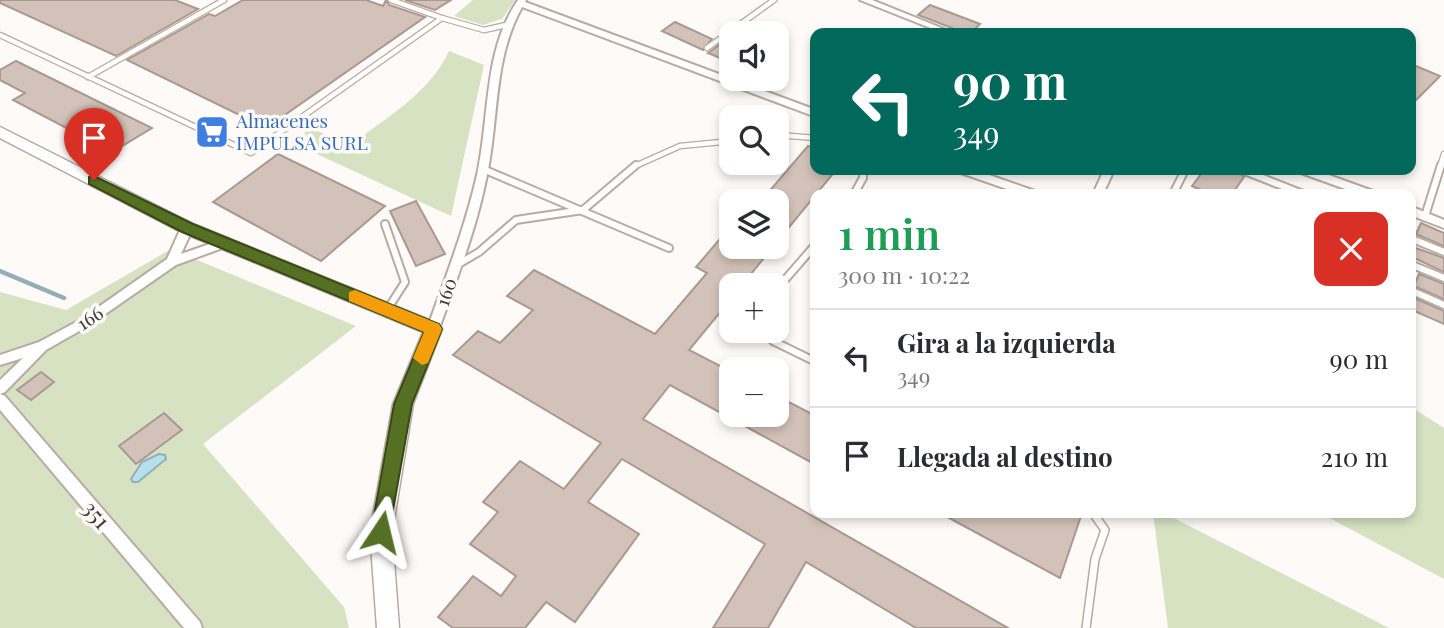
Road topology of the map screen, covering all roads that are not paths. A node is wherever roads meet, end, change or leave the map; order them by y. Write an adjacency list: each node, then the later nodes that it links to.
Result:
1 (214, 0): 5 (lane)
2 (391, 0): 7 (lane)
3 (774, 0): 11 (lane)
4 (864, 0): 9 (street)
5 (222, 1): 12 (lane)
6 (520, 1): 8 (street, 160); 13 (street)
7 (442, 18): 8 (lane); 12 (lane)
8 (506, 25): 19 (street, 160)
9 (937, 28)
10 (0, 35): 12 (lane)
11 (708, 48)
12 (88, 76)
13 (810, 112)
14 (0, 132): 31 (street)
15 (789, 136): 16 (lane)
16 (810, 138)
17 (719, 142): 26 (lane)
18 (1444, 154): 28 (lane)
19 (483, 169): 26 (lane); 38 (street, 160)
20 (979, 175): 23 (street)
21 (1254, 175): 24 (lane)
22 (1318, 175): 25 (street)
23 (1017, 189)
24 (1290, 189)
25 (1356, 189)
26 (583, 210): 34 (lane); 38 (lane)
27 (1416, 212): 28 (street)
28 (1425, 216): 30 (street)
29 (385, 224): 44 (lane)
30 (1444, 224)
31 (187, 228): 33 (street); 37 (street)
32 (1416, 240): 36 (lane)
33 (224, 243): 37 (street, 166); 44 (street)
34 (669, 248)
35 (810, 251): 40 (lane)
36 (1444, 252)
37 (172, 262): 47 (street, 166)
38 (455, 266): 45 (street, 160)
39 (1416, 266): 41 (lane)
40 (789, 275)
41 (1444, 278)
42 (1416, 293): 43 (lane)
43 (1444, 305)
44 (387, 310): 45 (street)
45 (433, 329): 54 (street, 160)
46 (777, 343): 48 (lane)
47 (43, 346): 49 (street, 166); 50 (street)
48 (810, 359)
49 (0, 360)
50 (0, 388)
51 (0, 400): 53 (street, 351)
52 (1097, 518): 55 (lane)
53 (194, 628)
54 (388, 628)
55 (1086, 628)

